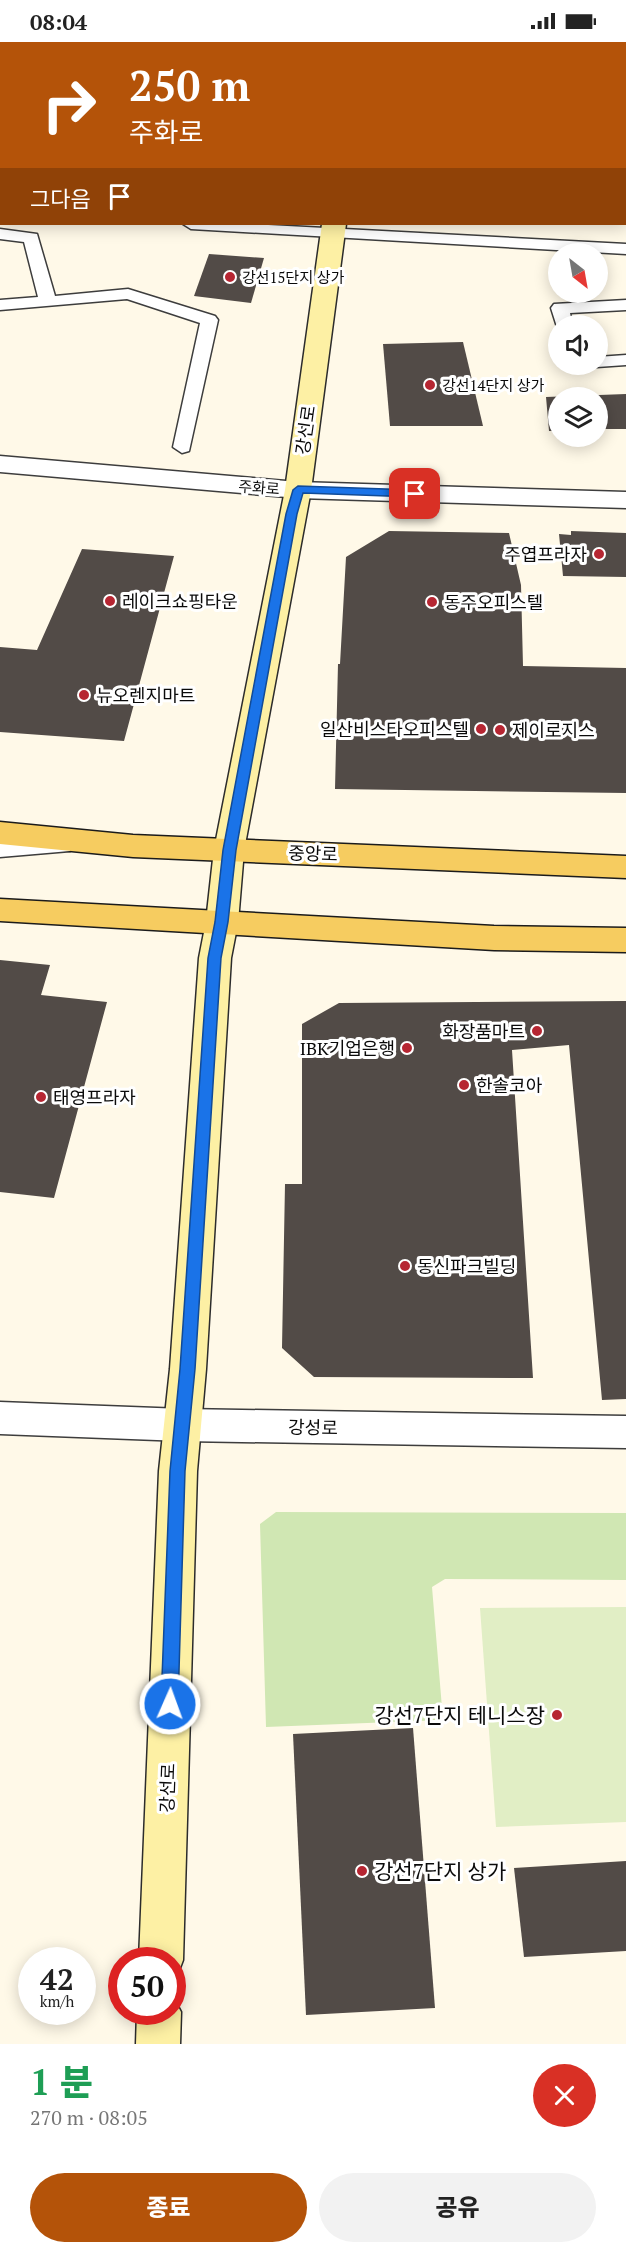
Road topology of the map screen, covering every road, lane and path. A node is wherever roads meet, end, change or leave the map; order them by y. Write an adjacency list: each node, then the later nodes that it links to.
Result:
1 (219, 225): 2 (lane)
2 (333, 229): 4 (lane); 13 (main road, 강선로)
3 (0, 234): 5 (lane)
4 (626, 249)
5 (48, 302): 6 (lane); 11 (lane)
6 (0, 305)
7 (626, 305): 8 (lane)
8 (562, 315)
9 (626, 360): 10 (lane)
10 (608, 361)
11 (182, 447)
12 (0, 464): 13 (street, 주화로)
13 (298, 490): 14 (street, 주화로); 18 (main road, 강선로)
14 (626, 500)
15 (0, 833): 16 (main road, 중앙로)
16 (85, 844): 17 (lane); 18 (main road, 중앙로)
17 (0, 849)
18 (229, 850): 19 (main road, 중앙로); 21 (main road, 강선로)
19 (626, 867)
20 (0, 910): 21 (main road)
21 (222, 922): 22 (main road); 24 (main road, 강선로)
22 (626, 940)
23 (0, 1418): 24 (street, 강성로)
24 (183, 1425): 25 (street, 강성로); 26 (main road, 강선로)
25 (626, 1432)
26 (161, 1947)
27 (159, 2025): 28 (main road)
28 (158, 2044)

